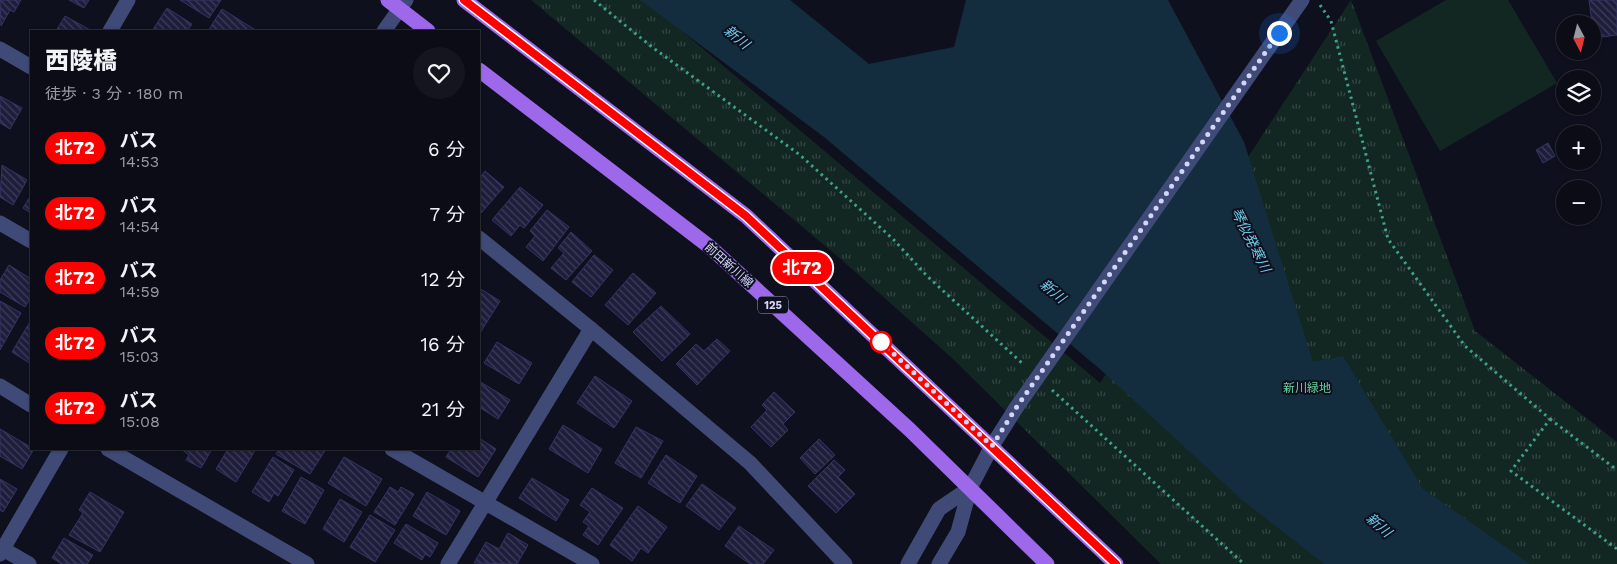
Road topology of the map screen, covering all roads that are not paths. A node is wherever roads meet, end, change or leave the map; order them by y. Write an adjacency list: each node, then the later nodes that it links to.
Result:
1 (128, 0): 5 (street)
2 (464, 0): 17 (main road)
3 (1302, 0): 17 (street, bridge)
4 (398, 3): 6 (street); 7 (main road)
5 (111, 30)
6 (384, 30)
7 (427, 30)
8 (0, 49): 9 (street)
9 (30, 66)
10 (480, 71): 21 (main road, 前田新川線 / 125)
11 (0, 223): 13 (street)
12 (480, 239): 14 (street)
13 (30, 240)
14 (591, 328): 22 (street); 28 (street)
15 (0, 386): 16 (street)
16 (30, 404)
17 (992, 446): 21 (street); 32 (main road)
18 (60, 450): 23 (street)
19 (110, 450): 25 (street)
20 (394, 450): 22 (street)
21 (970, 488): 29 (street); 30 (street); 31 (main road, 前田新川線 / 125)
22 (484, 501): 26 (street); 27 (street)
23 (1, 552): 24 (street)
24 (29, 564)
25 (307, 564)
26 (448, 564)
27 (592, 564)
28 (845, 564)
29 (908, 564)
30 (939, 564)
31 (1047, 564)
32 (1116, 564)

